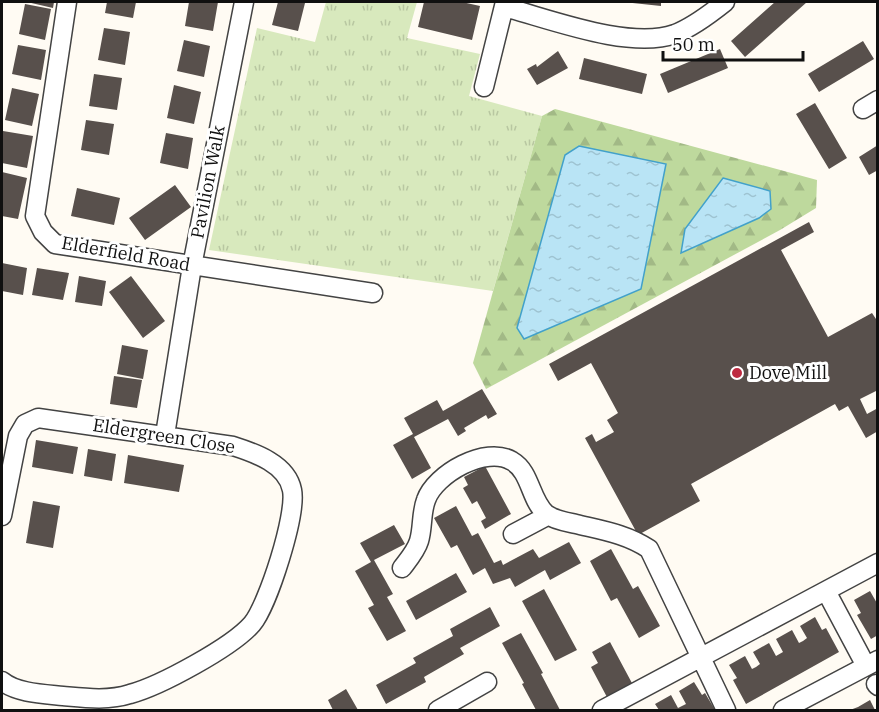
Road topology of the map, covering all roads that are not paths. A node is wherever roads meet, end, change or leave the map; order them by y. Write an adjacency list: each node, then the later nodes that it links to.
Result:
1 (67, 2): 6 (street, Elderfield Road)
2 (244, 2): 6 (street, Pavilion Walk)
3 (725, 2): 4 (street)
4 (505, 4): 5 (street)
5 (484, 87)
6 (192, 266): 7 (street, Elderfield Road); 8 (street, Pavilion Walk)
7 (373, 293)
8 (165, 435): 9 (street, Eldergreen Close); 17 (street, Eldergreen Close)
9 (2, 516)
10 (547, 516): 11 (street); 13 (street); 15 (street)
11 (513, 534)
12 (878, 563): 14 (street)
13 (402, 568)
14 (826, 591): 15 (street); 16 (street)
15 (700, 658): 20 (street); 21 (street)
16 (872, 663): 22 (street)
17 (2, 681)
18 (487, 682): 19 (street)
19 (438, 711)
20 (602, 711)
21 (726, 711)
22 (783, 711)

